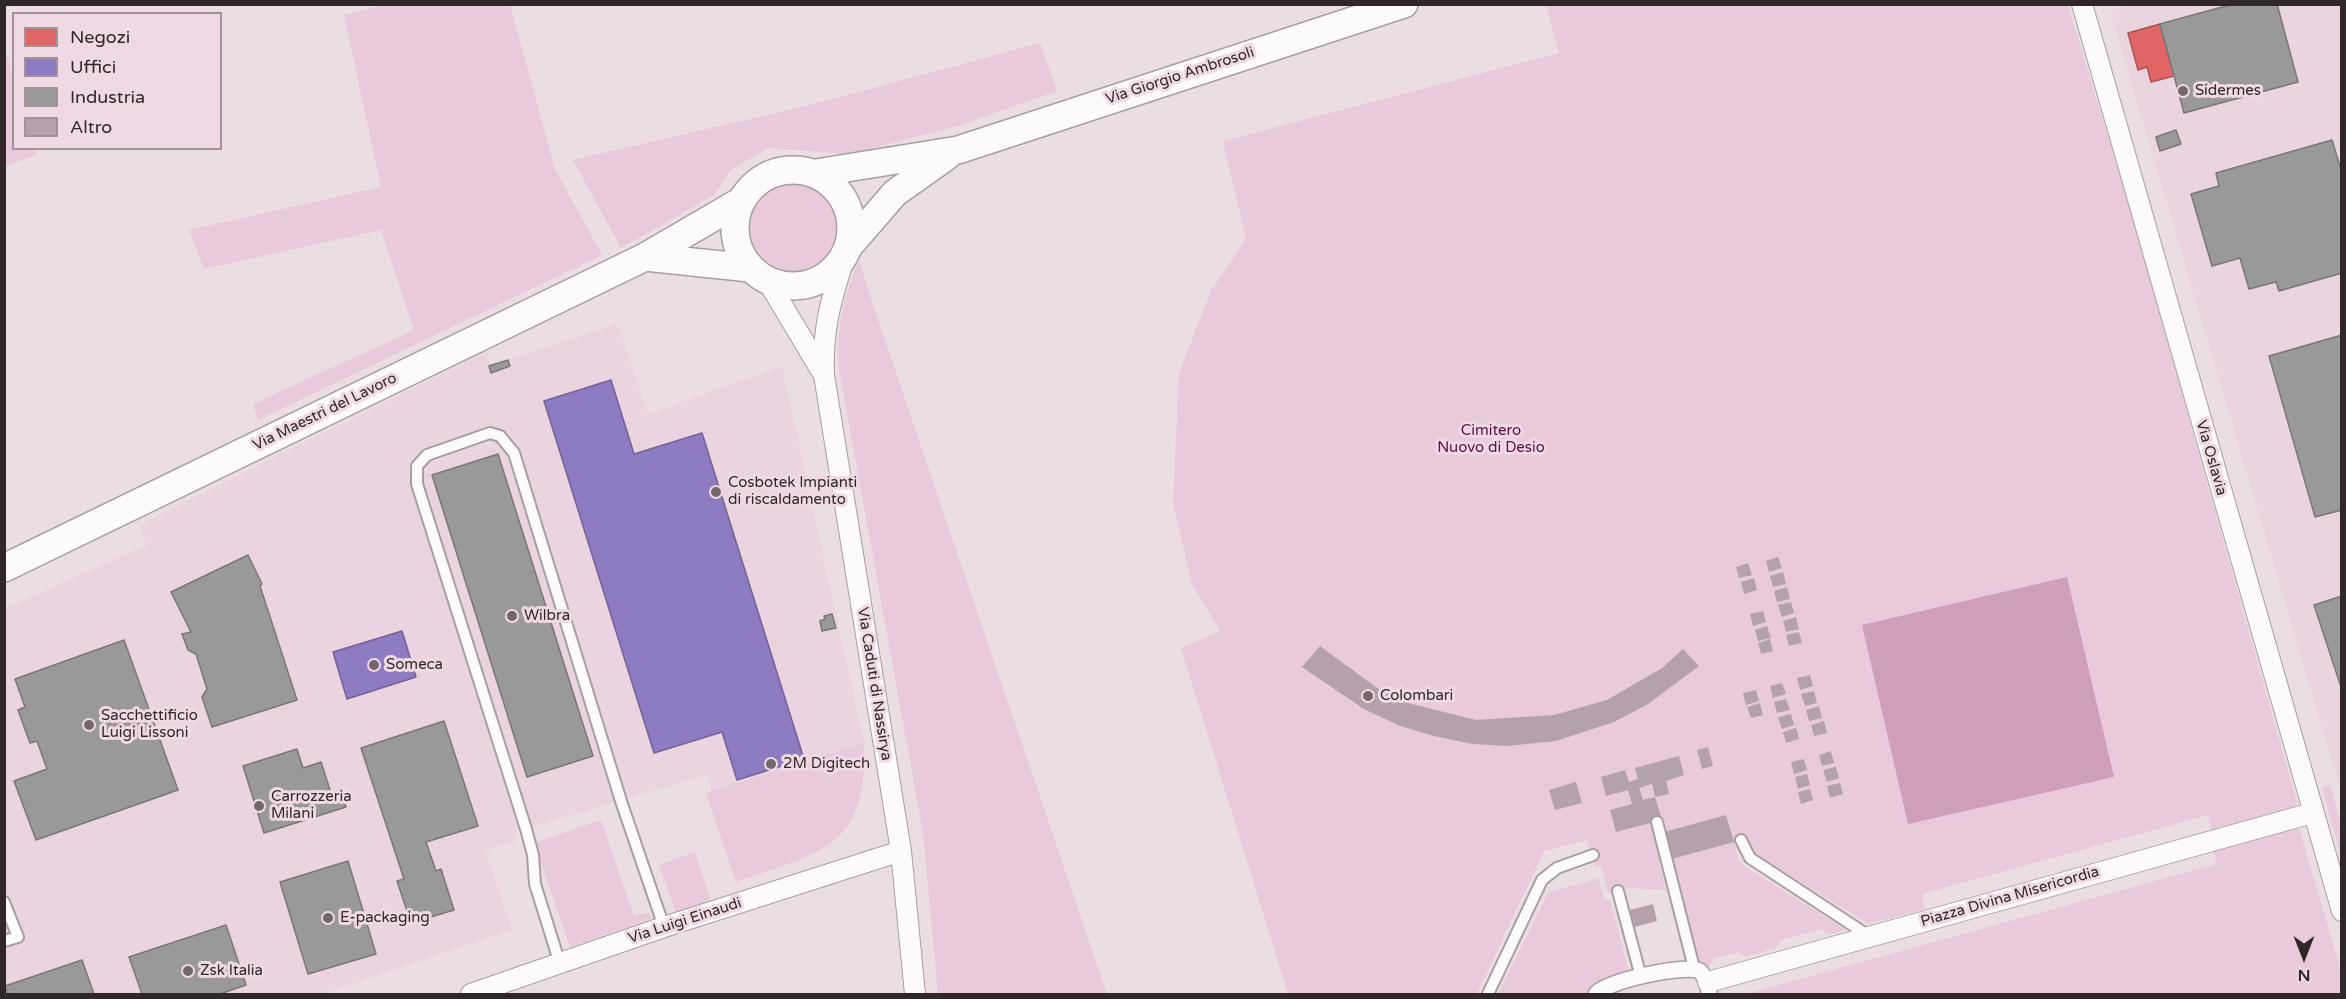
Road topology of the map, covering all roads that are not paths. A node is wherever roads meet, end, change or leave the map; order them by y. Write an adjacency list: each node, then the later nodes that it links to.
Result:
1 (1404, 4): 3 (main road, Via Giorgio Ambrosoli)
2 (2082, 4): 11 (street, Via Oslavia)
3 (958, 150): 4 (main road, Via Giorgio Ambrosoli); 6 (main road, Via Giorgio Ambrosoli)
4 (816, 173): 5 (main road); 6 (main road)
5 (741, 201): 7 (main road, Via Maestri del Lavoro); 8 (main road)
6 (847, 251): 8 (main road); 9 (street, Via Caduti di Nassirya)
7 (645, 257): 8 (main road); 10 (main road, Via Maestri del Lavoro)
8 (759, 274): 9 (street, Via Caduti di Nassirya)
9 (824, 375): 14 (street, Via Caduti di Nassirya)
10 (4, 568)
11 (2312, 813): 18 (street, Via Oslavia); 20 (street, Piazza Divina Misericordia)
12 (1657, 822): 24 (lane)
13 (1741, 840): 20 (lane)
14 (901, 851): 19 (street, Via Luigi Einaudi); 26 (street, Via Caduti di Nassirya)
15 (1593, 855): 27 (lane)
16 (1618, 891): 23 (lane)
17 (4, 902): 21 (lane)
18 (2342, 911)
19 (664, 927): 22 (street, Via Luigi Einaudi); 22 (lane)
20 (1869, 936): 24 (street, Piazza Divina Misericordia)
21 (4, 941)
22 (560, 964): 25 (street, Via Luigi Einaudi)
23 (1641, 977): 24 (street, Piazza Divina Misericordia); 28 (street, Piazza Divina Misericordia)
24 (1704, 982)
25 (471, 994)
26 (915, 994)
27 (1488, 994)
28 (1596, 994)

